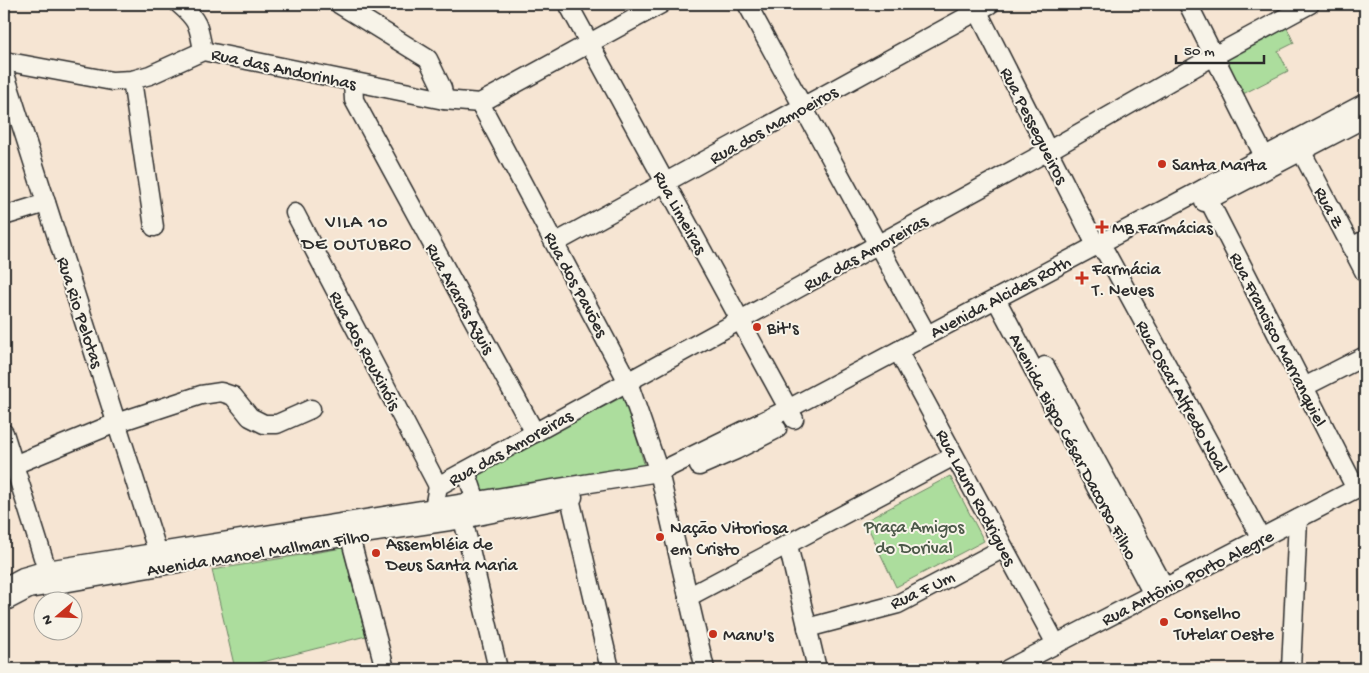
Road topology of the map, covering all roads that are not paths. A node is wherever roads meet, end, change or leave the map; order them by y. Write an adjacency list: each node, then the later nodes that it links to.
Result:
1 (179, 4): 10 (street)
2 (339, 4): 16 (street)
3 (568, 4): 9 (street, Rua Limeiras)
4 (661, 4): 9 (street)
5 (748, 4): 19 (street)
6 (1188, 4): 11 (street)
7 (1310, 4): 11 (street, Rua das Amoreiras)
8 (980, 6): 19 (street, Rua dos Mamoeiros); 22 (street, Rua Pessegueiros)
9 (589, 43): 17 (street); 24 (street, Rua Limeiras)
10 (203, 51): 14 (street, Rua das Andorinhas); 15 (street, Rua das Andorinhas)
11 (1214, 56): 22 (street, Rua das Amoreiras); 23 (street)
12 (4, 61): 14 (street, Rua das Andorinhas)
13 (4, 71): 26 (street, Rua Rio Pelotas)
14 (132, 80): 29 (street)
15 (352, 82): 16 (street, Rua das Andorinhas); 46 (street, Rua Araras Azuis)
16 (444, 100): 17 (street, Rua das Andorinhas)
17 (480, 103): 30 (street, Rua dos Pavões)
18 (1365, 103): 21 (street, Avenida Alcides Roth)
19 (803, 107): 24 (street, Rua dos Mamoeiros); 32 (street)
20 (1365, 118): 21 (street, Avenida Alcides Roth)
21 (1299, 146): 23 (street, Avenida Alcides Roth); 31 (street, Rua Z)
22 (1048, 151): 32 (street, Rua das Amoreiras); 33 (street, Rua Pessegueiros)
23 (1267, 162): 25 (street, Avenida Alcides Roth)
24 (665, 183): 30 (street, Rua dos Mamoeiros); 36 (street, Rua Limeiras)
25 (1205, 194): 33 (street, Avenida Alcides Roth); 41 (street, Rua Francisco Marranquiel)
26 (46, 203): 28 (street); 44 (street, Rua Rio Pelotas)
27 (295, 214): 51 (street, Rua dos Rouxinóis)
28 (4, 216)
29 (154, 227)
30 (555, 243): 40 (street, Rua dos Pavões)
31 (1358, 243): 34 (street, Rua Z)
32 (878, 244): 36 (street, Rua das Amoreiras); 37 (street)
33 (1101, 249): 35 (street, Avenida Alcides Roth); 59 (street, Rua Oscar Alfredo Noal)
34 (1365, 274)
35 (1003, 301): 37 (street, Avenida Alcides Roth); 38 (street, Avenida Alcides Roth); 65 (street, Avenida Bispo César Dacorso Filho)
36 (740, 320): 40 (street, Rua das Amoreiras); 43 (street, Rua Limeiras)
37 (927, 335): 38 (street, Avenida Alcides Roth)
38 (900, 356): 43 (street, Avenida Alcides Roth); 47 (street, Rua Lauro Rodrigues)
39 (1365, 356): 41 (street)
40 (628, 382): 46 (street, Rua das Amoreiras); 50 (street, Rua dos Pavões)
41 (1304, 387): 52 (street, Rua Francisco Marranquiel)
42 (312, 408): 44 (street)
43 (791, 415): 50 (street, Avenida Alcides Roth)
44 (116, 423): 48 (street); 62 (street, Rua Rio Pelotas)
45 (4, 433): 48 (street)
46 (535, 433): 49 (street, Rua das Amoreiras)
47 (954, 456): 60 (street); 61 (street, Rua Lauro Rodrigues)
48 (9, 466): 63 (street)
49 (466, 471): 51 (street, Rua das Amoreiras); 54 (street)
50 (660, 477): 53 (street, Avenida Manoel Mallman Filho); 54 (street, Avenida Manoel Mallman Filho); 66 (street, Rua dos Pavões)
51 (438, 486): 55 (street, Rua das Amoreiras)
52 (1361, 487): 57 (street, Rua Antônio Porto Alegre)
53 (570, 498): 56 (street, Avenida Manoel Mallman Filho); 73 (street)
54 (476, 501): 55 (street, Avenida Manoel Mallman Filho)
55 (436, 515): 56 (street, Avenida Manoel Mallman Filho); 58 (street, Avenida Manoel Mallman Filho); 62 (street, Avenida Manoel Mallman Filho)
56 (463, 518): 72 (street)
57 (1298, 519): 59 (street, Rua Antônio Porto Alegre); 77 (street)
58 (350, 537): 67 (street, Avenida Manoel Mallman Filho); 71 (street)
59 (1261, 538): 65 (street, Rua Antônio Porto Alegre)
60 (788, 545): 66 (street); 68 (street)
61 (1004, 548): 68 (street, Rua F Um); 69 (street, Rua Lauro Rodrigues)
62 (158, 553): 63 (street, Avenida Manoel Mallman Filho)
63 (47, 570): 64 (street, Avenida Manoel Mallman Filho)
64 (4, 587)
65 (1159, 591): 69 (street, Rua Antônio Porto Alegre)
66 (688, 597): 74 (street, Rua dos Pavões)
67 (4, 602)
68 (807, 628): 75 (street)
69 (1056, 644): 70 (street, Rua Antônio Porto Alegre)
70 (1031, 664): 76 (street, Rua Antônio Porto Alegre)
71 (385, 669)
72 (498, 669)
73 (610, 669)
74 (705, 669)
75 (817, 669)
76 (1008, 669)
77 (1291, 669)

